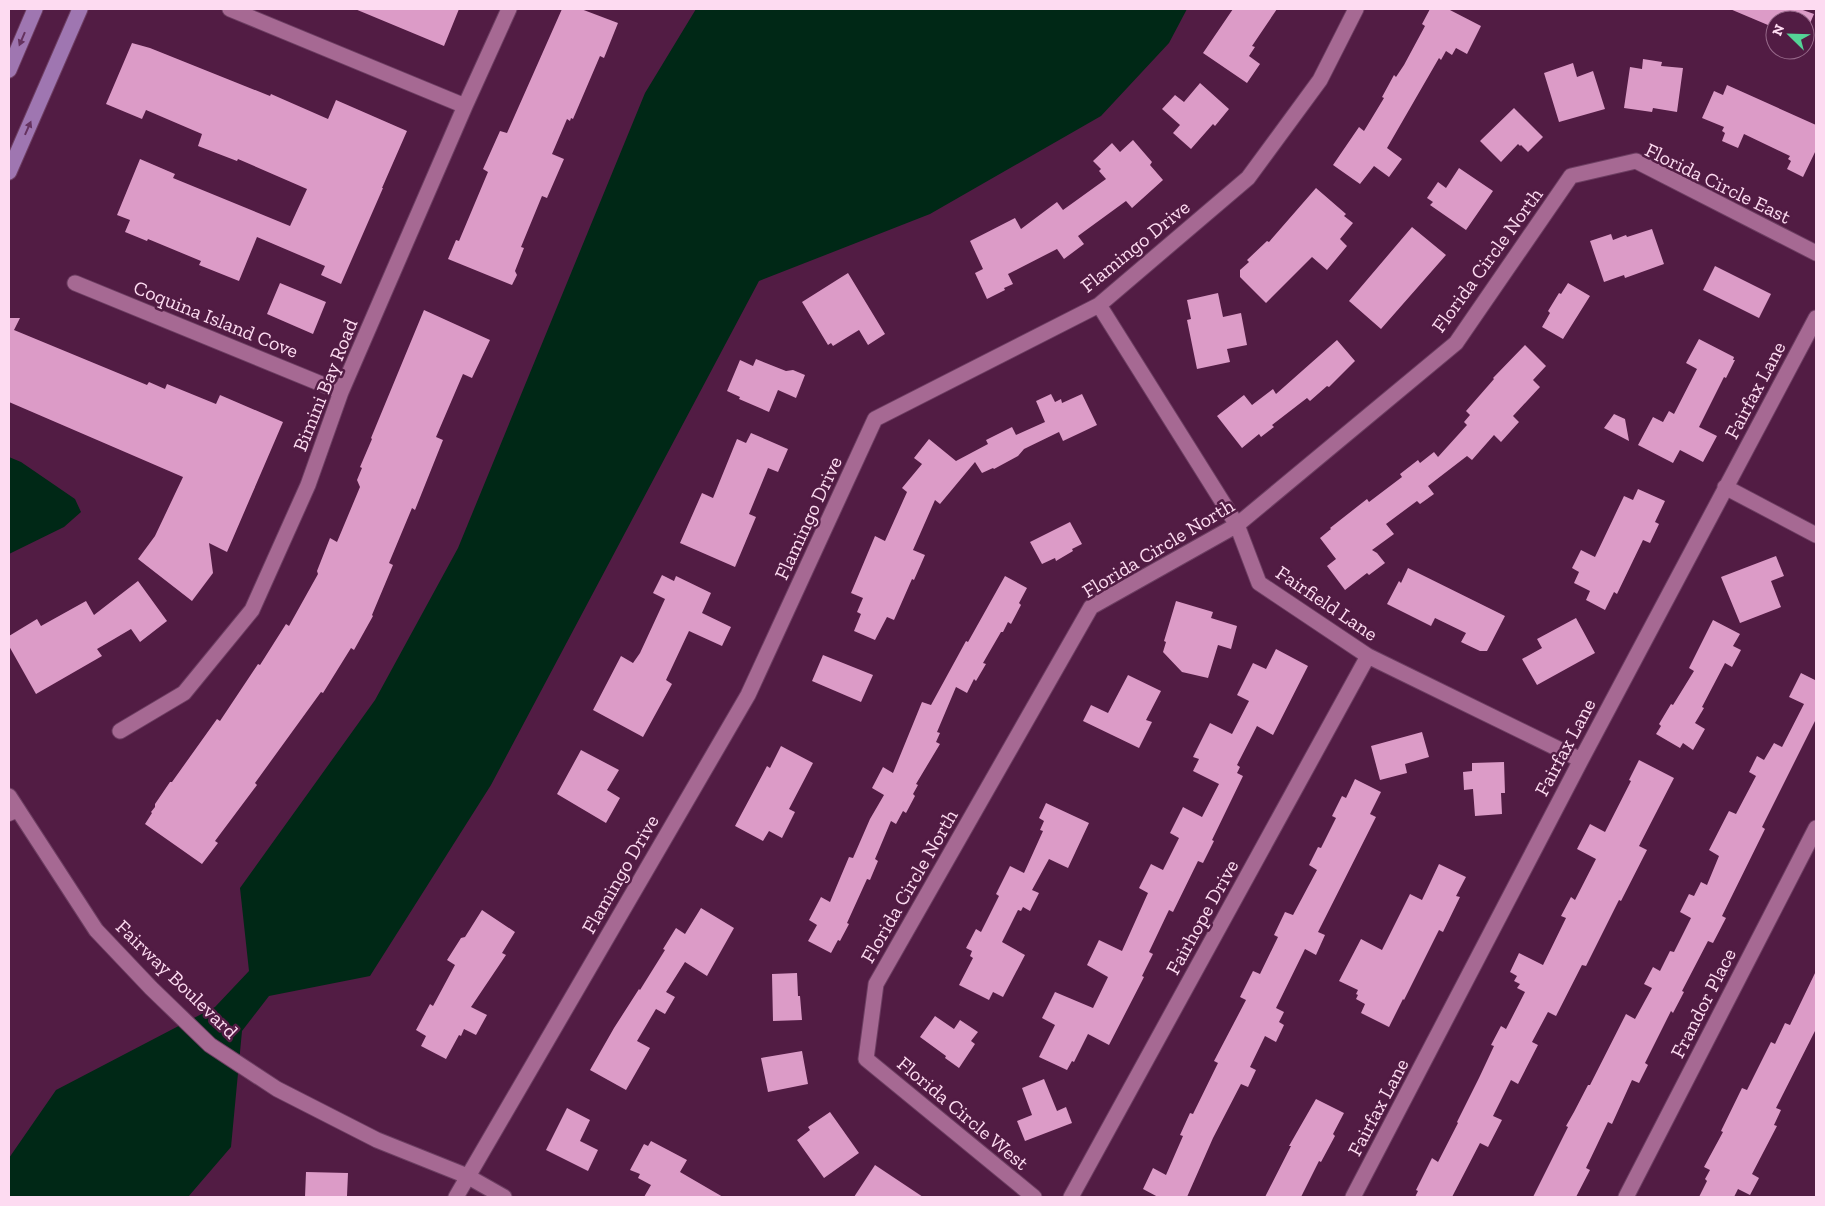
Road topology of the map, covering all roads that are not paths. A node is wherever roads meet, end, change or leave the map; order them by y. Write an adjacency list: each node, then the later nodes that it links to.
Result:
1 (35, 9): 6 (main road, one-way to 6)
2 (80, 9): 8 (main road, one-way to 2)
3 (230, 9): 7 (street)
4 (509, 9): 7 (street, Bimini Bay Road)
5 (1356, 9): 12 (street, Flamingo Drive)
6 (9, 70)
7 (464, 106): 14 (street, Bimini Bay Road)
8 (9, 172)
9 (1571, 176): 10 (street, Florida Circle East); 16 (street, Florida Circle North)
10 (1816, 253)
11 (75, 283): 14 (street, Coquina Island Cove)
12 (1099, 304): 16 (street, Fairfield Lane); 25 (street, Flamingo Drive)
13 (1816, 318): 15 (street, Fairfax Lane)
14 (341, 392): 19 (street, Bimini Bay Road)
15 (1725, 487): 17 (street); 20 (street, Fairfax Lane)
16 (1238, 526): 18 (street, Fairfield Lane); 24 (street, Florida Circle North)
17 (1816, 535)
18 (1368, 656): 20 (street, Fairfield Lane); 29 (street, Fairhope Drive)
19 (120, 731)
20 (1581, 760): 30 (street, Fairfax Lane)
21 (9, 796): 22 (street, Fairway Boulevard)
22 (14, 814): 25 (street, Fairway Boulevard)
23 (1816, 828): 31 (street, Frandor Place)
24 (866, 1059): 28 (street, Florida Circle West)
25 (467, 1176): 26 (street, Flamingo Drive); 27 (street, Fairway Boulevard)
26 (456, 1197)
27 (504, 1197)
28 (1034, 1197)
29 (1071, 1197)
30 (1353, 1197)
31 (1626, 1197)

